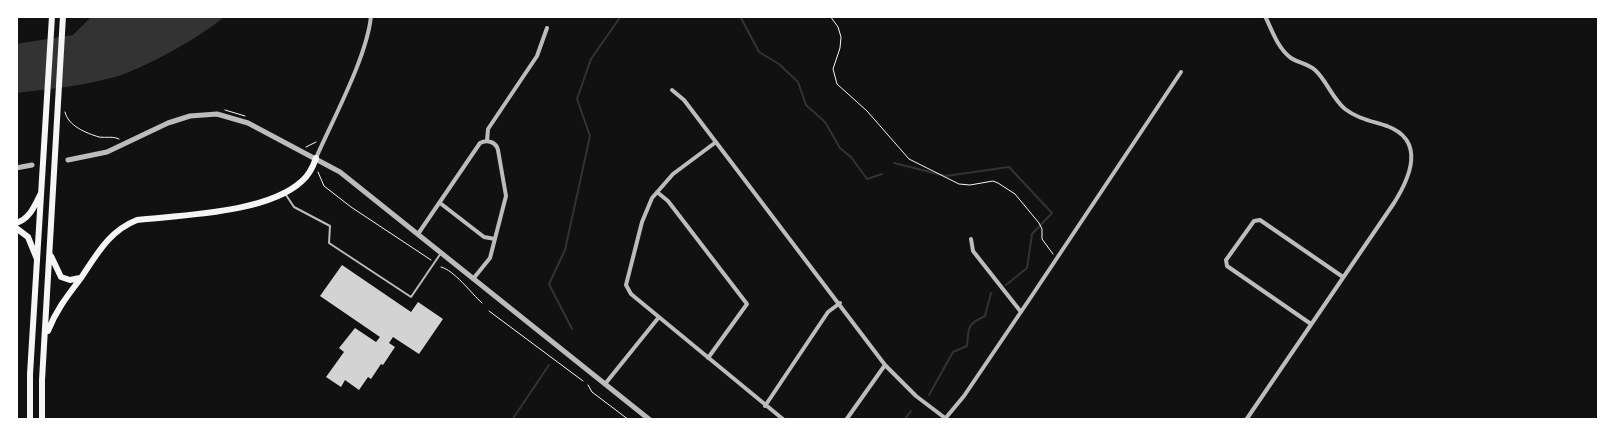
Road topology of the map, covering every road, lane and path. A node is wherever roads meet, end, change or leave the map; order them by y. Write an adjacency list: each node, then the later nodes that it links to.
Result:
1 (63, 16): 9 (highway)
2 (371, 16): 17 (street)
3 (830, 16): 33 (path)
4 (1265, 16): 37 (street)
5 (52, 17): 22 (highway)
6 (547, 28): 12 (street)
7 (1181, 72): 33 (street)
8 (672, 90): 15 (street)
9 (62, 107): 13 (path); 31 (highway)
10 (220, 110): 11 (path)
11 (249, 118)
12 (487, 141): 25 (street); 30 (street)
13 (121, 142)
14 (316, 142): 16 (path)
15 (716, 142): 24 (street); 41 (street)
16 (300, 146)
17 (316, 158): 18 (street); 23 (highway); 28 (street)
18 (68, 160)
19 (32, 166): 20 (street)
20 (16, 168)
21 (318, 172): 34 (path)
22 (42, 190): 26 (highway); 35 (highway)
23 (284, 192): 32 (lane); 38 (highway)
24 (657, 192): 44 (street); 47 (street)
25 (440, 203): 28 (street); 30 (street)
26 (16, 223)
27 (16, 228): 35 (highway)
28 (418, 234): 32 (street)
29 (971, 238): 43 (street)
30 (495, 239): 39 (street)
31 (50, 253): 38 (highway); 46 (highway)
32 (442, 253): 39 (street)
33 (1057, 258): 43 (street)
34 (432, 260)
35 (38, 263): 54 (highway)
36 (441, 266): 40 (path)
37 (1343, 277): 45 (street); 45 (street)
38 (80, 278): 46 (highway)
39 (474, 279): 50 (street)
40 (482, 303)
41 (840, 303): 48 (street); 52 (street)
42 (489, 311): 49 (path)
43 (1021, 312): 53 (street)
44 (659, 318): 47 (street); 50 (street)
45 (1311, 324): 60 (street)
46 (45, 339): 55 (highway)
47 (708, 358): 52 (street)
48 (886, 365): 53 (street); 59 (street)
49 (583, 381)
50 (605, 384): 57 (street)
51 (588, 385): 56 (path)
52 (765, 406): 58 (street)
53 (944, 419)
54 (30, 420)
55 (42, 420)
56 (629, 420)
57 (650, 420)
58 (784, 420)
59 (846, 420)
60 (1246, 420)

